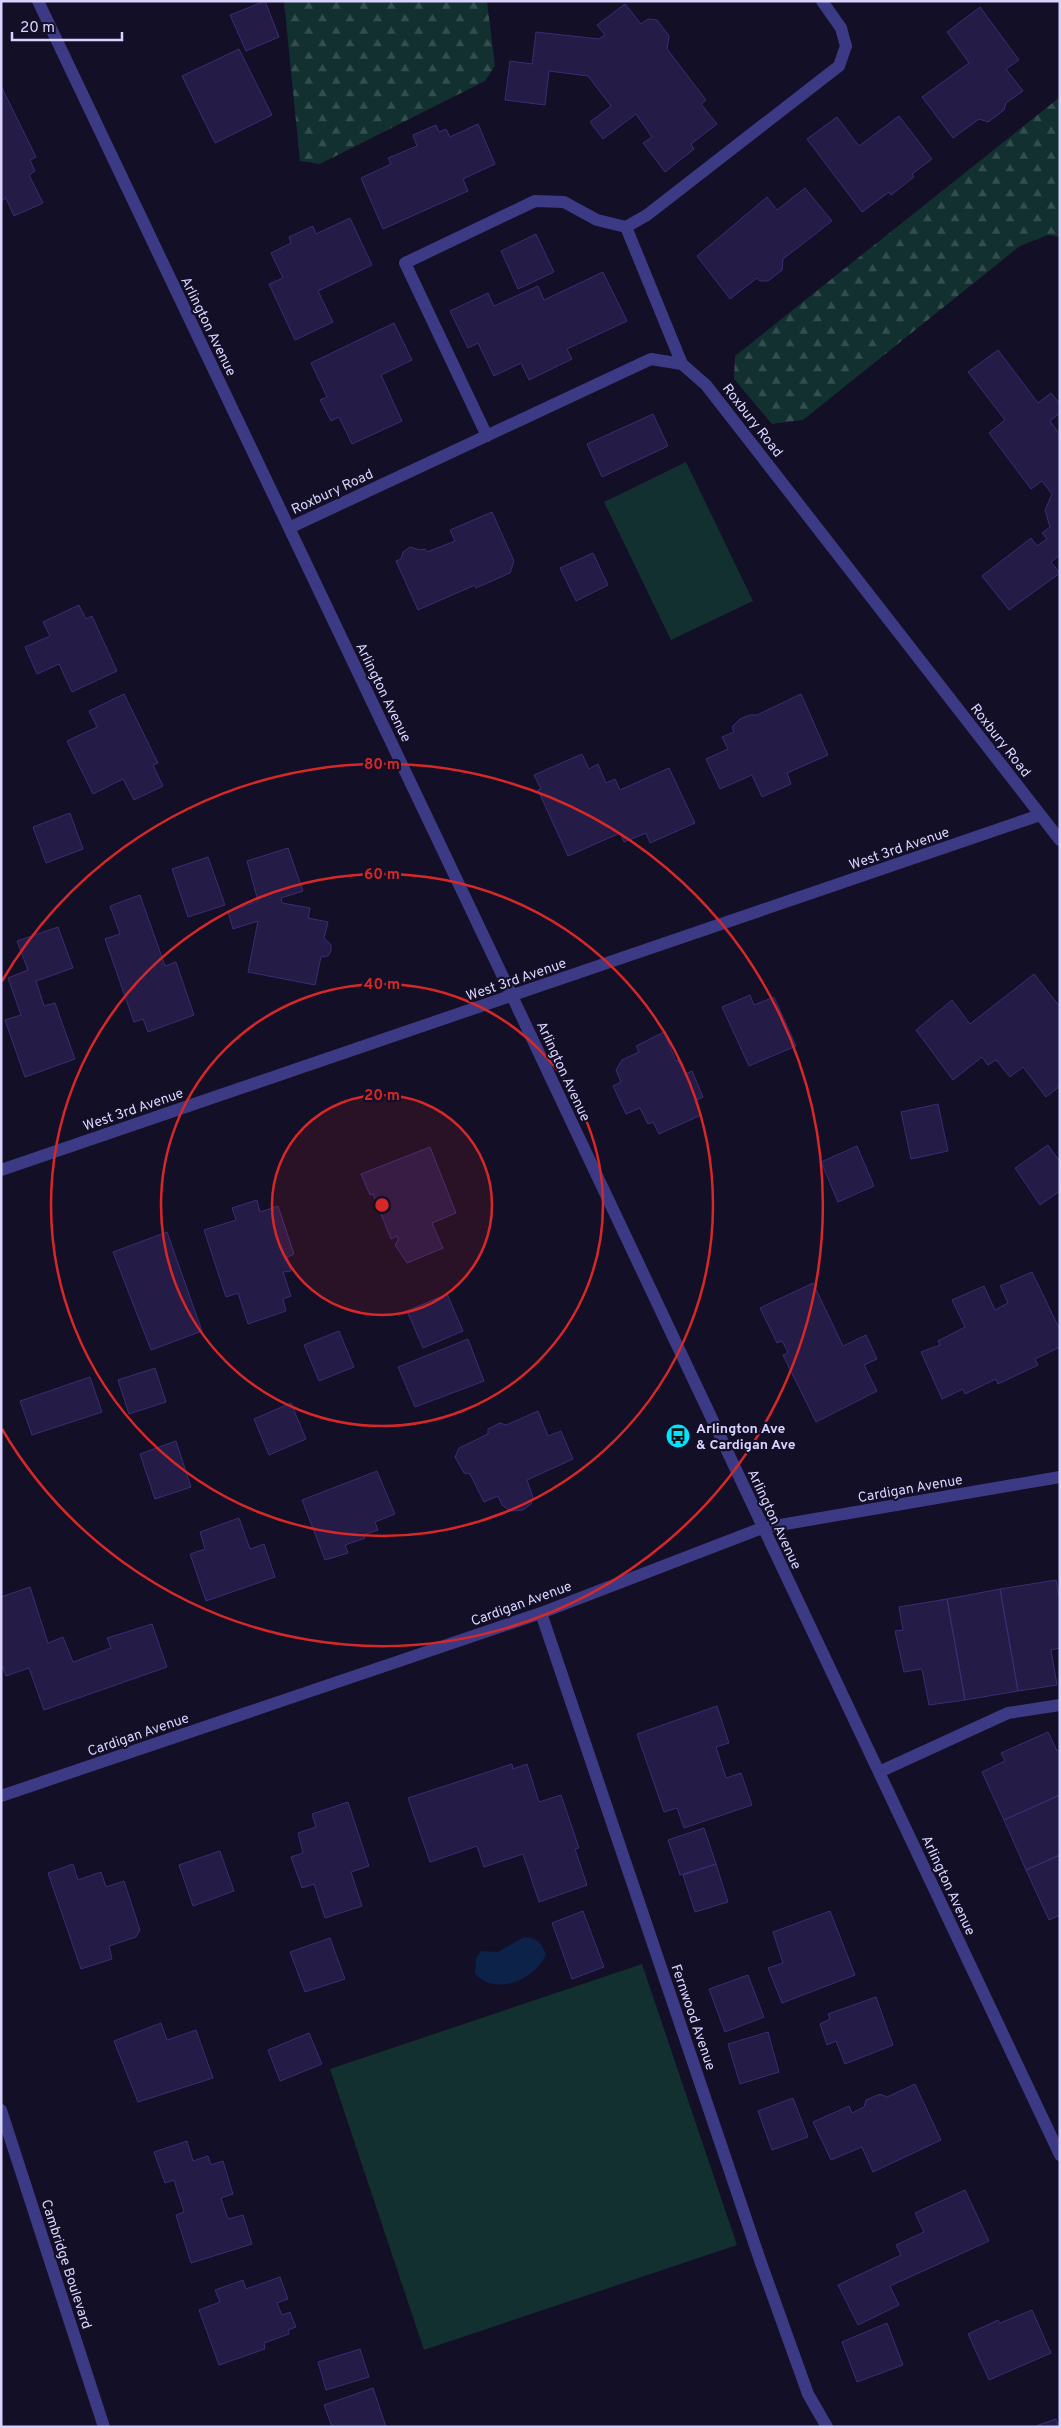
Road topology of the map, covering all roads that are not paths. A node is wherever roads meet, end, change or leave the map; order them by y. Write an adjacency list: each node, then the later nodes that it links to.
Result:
1 (38, 1): 6 (street, Arlington Avenue)
2 (822, 1): 3 (street)
3 (626, 227): 4 (street); 5 (street)
4 (682, 364): 5 (street, Roxbury Road); 7 (street, Roxbury Road)
5 (487, 436): 6 (street, Roxbury Road)
6 (289, 528): 9 (street, Arlington Avenue)
7 (1040, 815): 8 (street, Roxbury Road); 9 (street, West 3rd Avenue)
8 (1060, 840)
9 (513, 997): 10 (street, West 3rd Avenue); 12 (street, Arlington Avenue)
10 (1, 1170)
11 (1060, 1477): 12 (street, Cardigan Avenue)
12 (762, 1528): 13 (street, Cardigan Avenue); 15 (street, Arlington Avenue)
13 (541, 1613): 16 (street, Cardigan Avenue); 20 (street, Fernwood Avenue)
14 (1060, 1705): 15 (street)
15 (879, 1772): 18 (street, Arlington Avenue)
16 (1, 1796)
17 (1, 2110): 19 (street, Cambridge Boulevard)
18 (1060, 2155)
19 (104, 2427)
20 (828, 2427)

